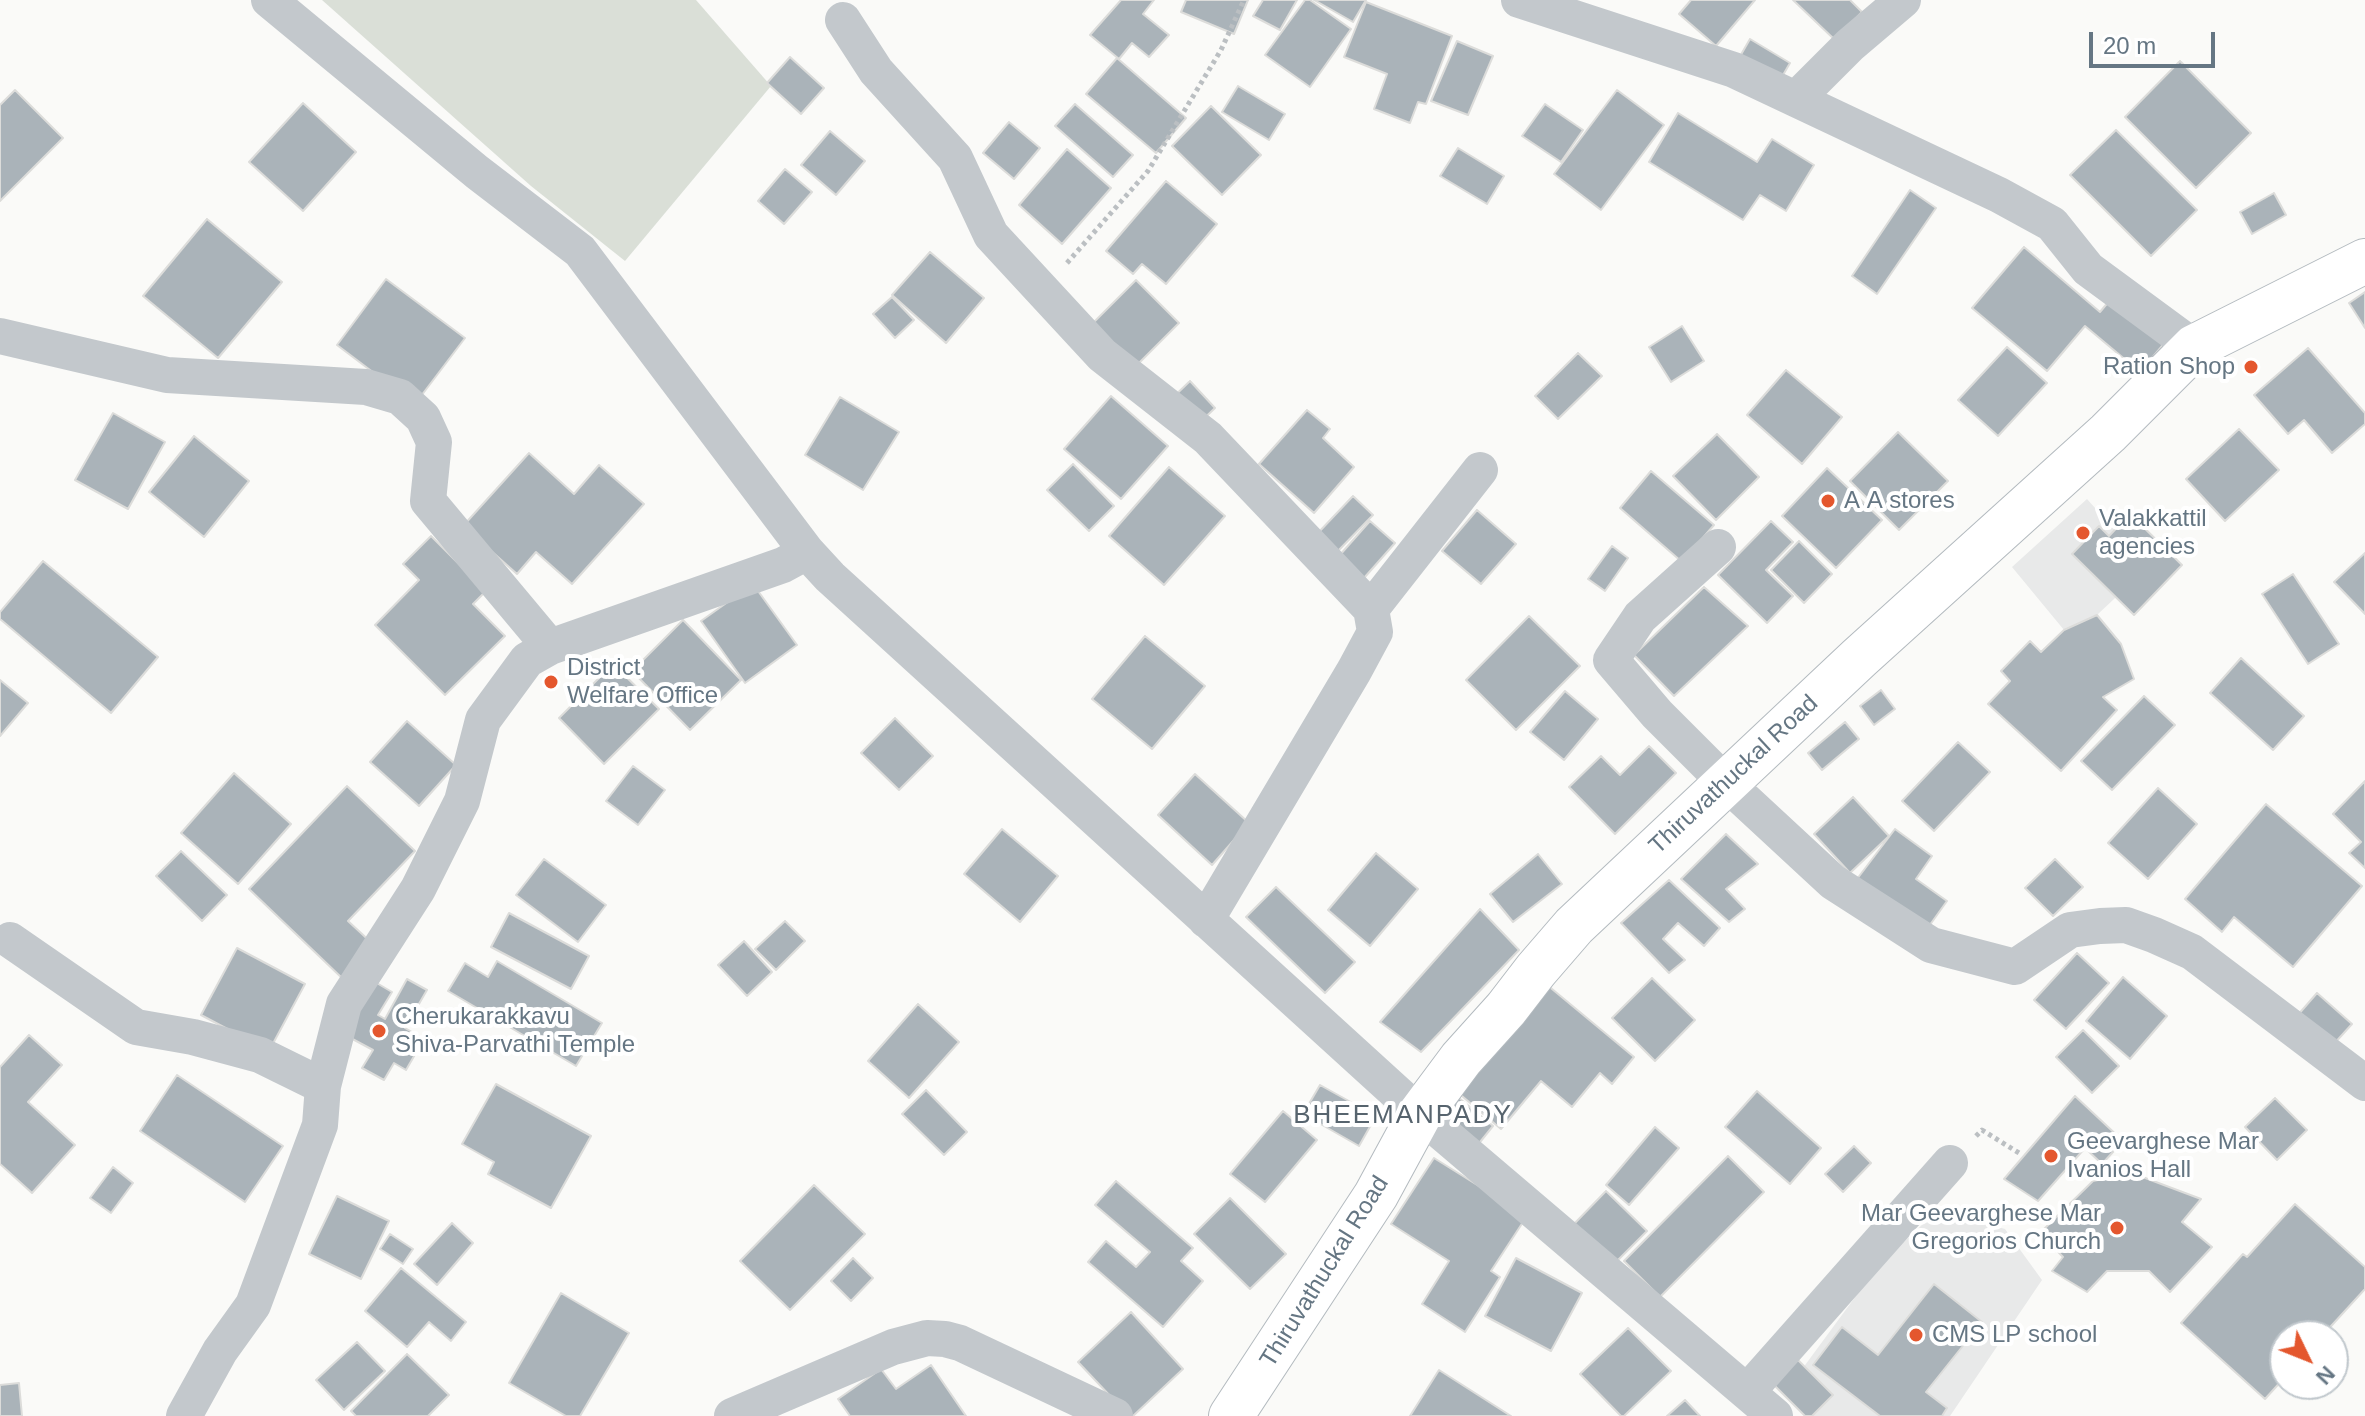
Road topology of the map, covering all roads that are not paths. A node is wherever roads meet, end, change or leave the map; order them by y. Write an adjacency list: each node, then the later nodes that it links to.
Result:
1 (269, 0): 11 (street)
2 (1519, 0): 5 (street)
3 (1903, 0): 5 (street)
4 (843, 20): 12 (street)
5 (1796, 99): 8 (street)
6 (2365, 261): 8 (main road, Thiruvathuckal Road)
7 (0, 336): 13 (street)
8 (2194, 347): 14 (main road, Thiruvathuckal Road)
9 (1480, 470): 12 (street)
10 (1718, 547): 14 (street)
11 (807, 552): 13 (street); 15 (street)
12 (1371, 609): 15 (street)
13 (550, 647): 18 (street)
14 (1725, 782): 17 (street); 19 (main road, Thiruvathuckal Road)
15 (1206, 920): 19 (street)
16 (10, 940): 18 (street)
17 (2365, 1083)
18 (323, 1086): 22 (street)
19 (1420, 1114): 21 (street); 25 (main road, Thiruvathuckal Road)
20 (1950, 1163): 21 (street)
21 (1747, 1392): 26 (street)
22 (184, 1416)
23 (732, 1416): 24 (street)
24 (1115, 1416)
25 (1231, 1416)
26 (1775, 1416)

